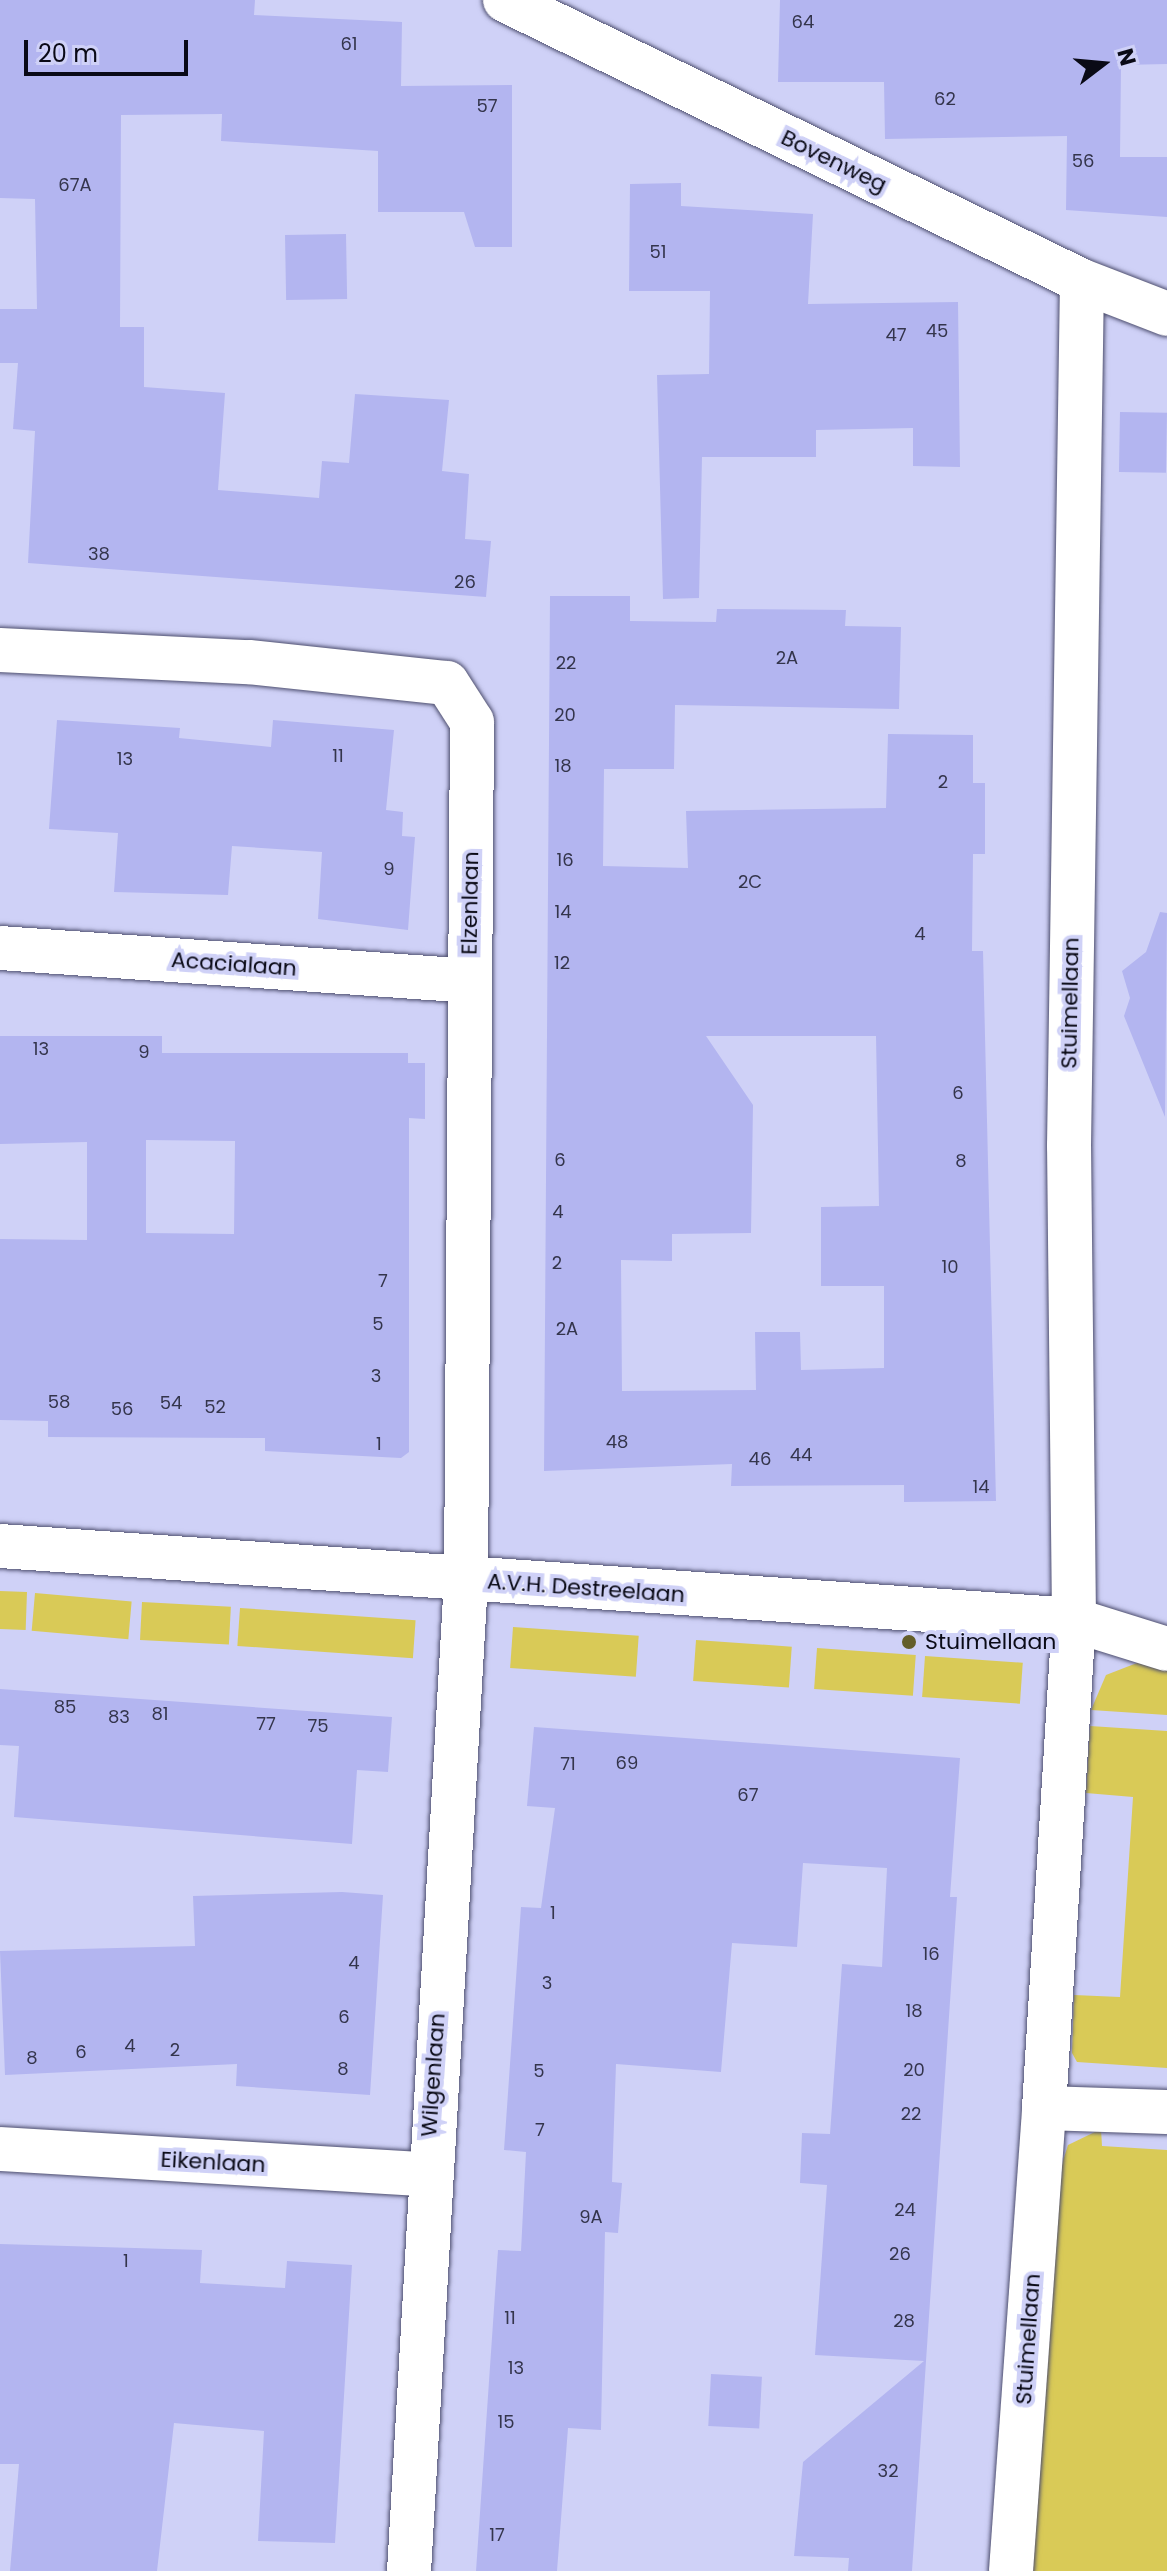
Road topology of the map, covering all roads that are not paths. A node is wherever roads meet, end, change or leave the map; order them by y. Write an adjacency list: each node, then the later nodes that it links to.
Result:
1 (505, 0): 2 (street, Bovenweg)
2 (1082, 281): 3 (street, Bovenweg); 9 (street, Stuimellaan)
3 (1167, 314)
4 (0, 650): 6 (street, Elzenlaan)
5 (0, 948): 6 (street, Acacialaan)
6 (469, 981): 8 (street, Elzenlaan)
7 (0, 1546): 8 (street, A.V.H. Destreelaan)
8 (466, 1580): 9 (street, A.V.H. Destreelaan); 14 (street, Wilgenlaan)
9 (1074, 1620): 10 (street, A.V.H. Destreelaan); 11 (street, Stuimellaan)
10 (1167, 1649)
11 (1044, 2108): 12 (street); 16 (street, Stuimellaan)
12 (1167, 2112)
13 (0, 2149): 14 (street, Eikenlaan)
14 (427, 2174): 15 (street, Wilgenlaan)
15 (409, 2571)
16 (1011, 2571)

